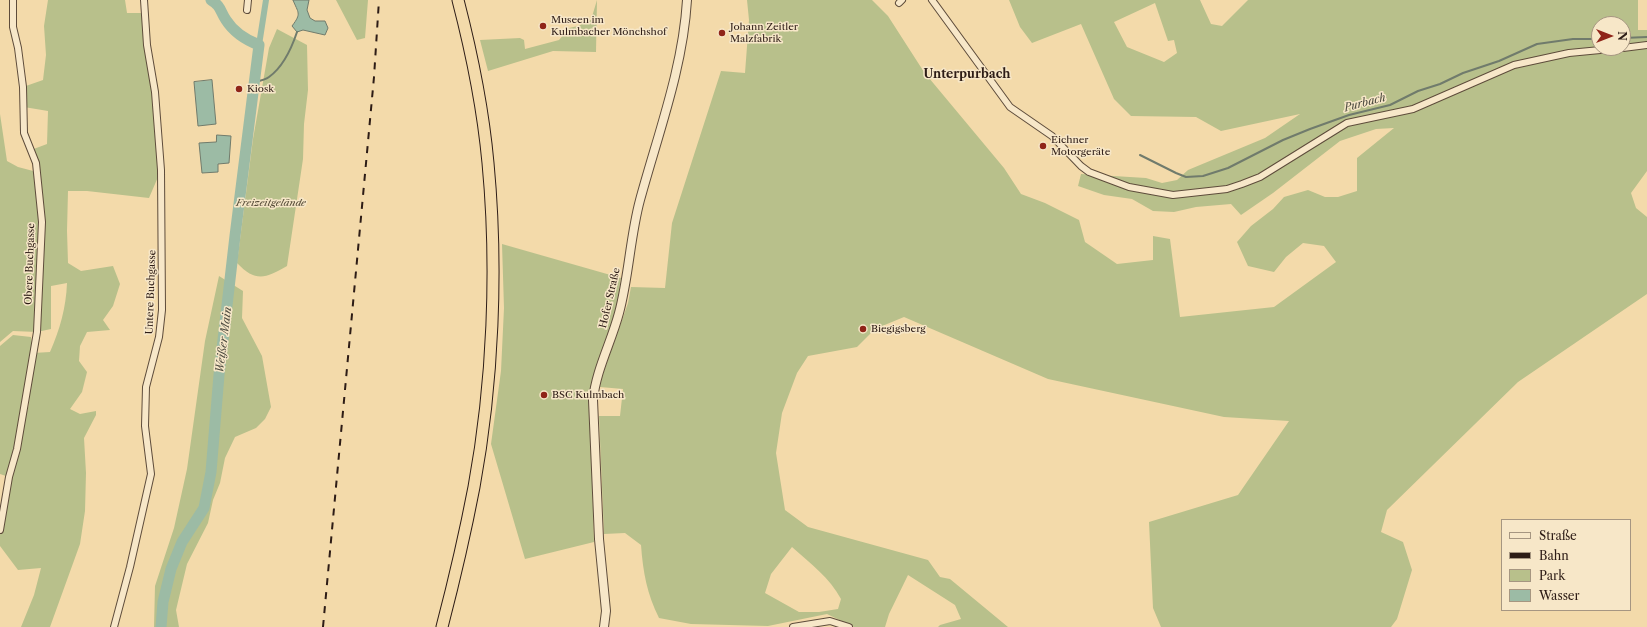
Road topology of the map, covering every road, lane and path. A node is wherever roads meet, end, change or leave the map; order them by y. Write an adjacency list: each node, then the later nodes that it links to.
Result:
1 (13, 0): 11 (street, Obere Buchgasse)
2 (144, 0): 12 (street, Untere Buchgasse)
3 (248, 0): 7 (street)
4 (458, 0): 13 (highway)
5 (687, 0): 14 (street, Hofer Straße)
6 (932, 0): 10 (street)
7 (247, 10)
8 (1647, 45): 9 (street)
9 (1631, 47)
10 (1591, 51)
11 (0, 530)
12 (114, 627)
13 (442, 627)
14 (604, 627)
15 (793, 627): 16 (street)
16 (849, 627)

